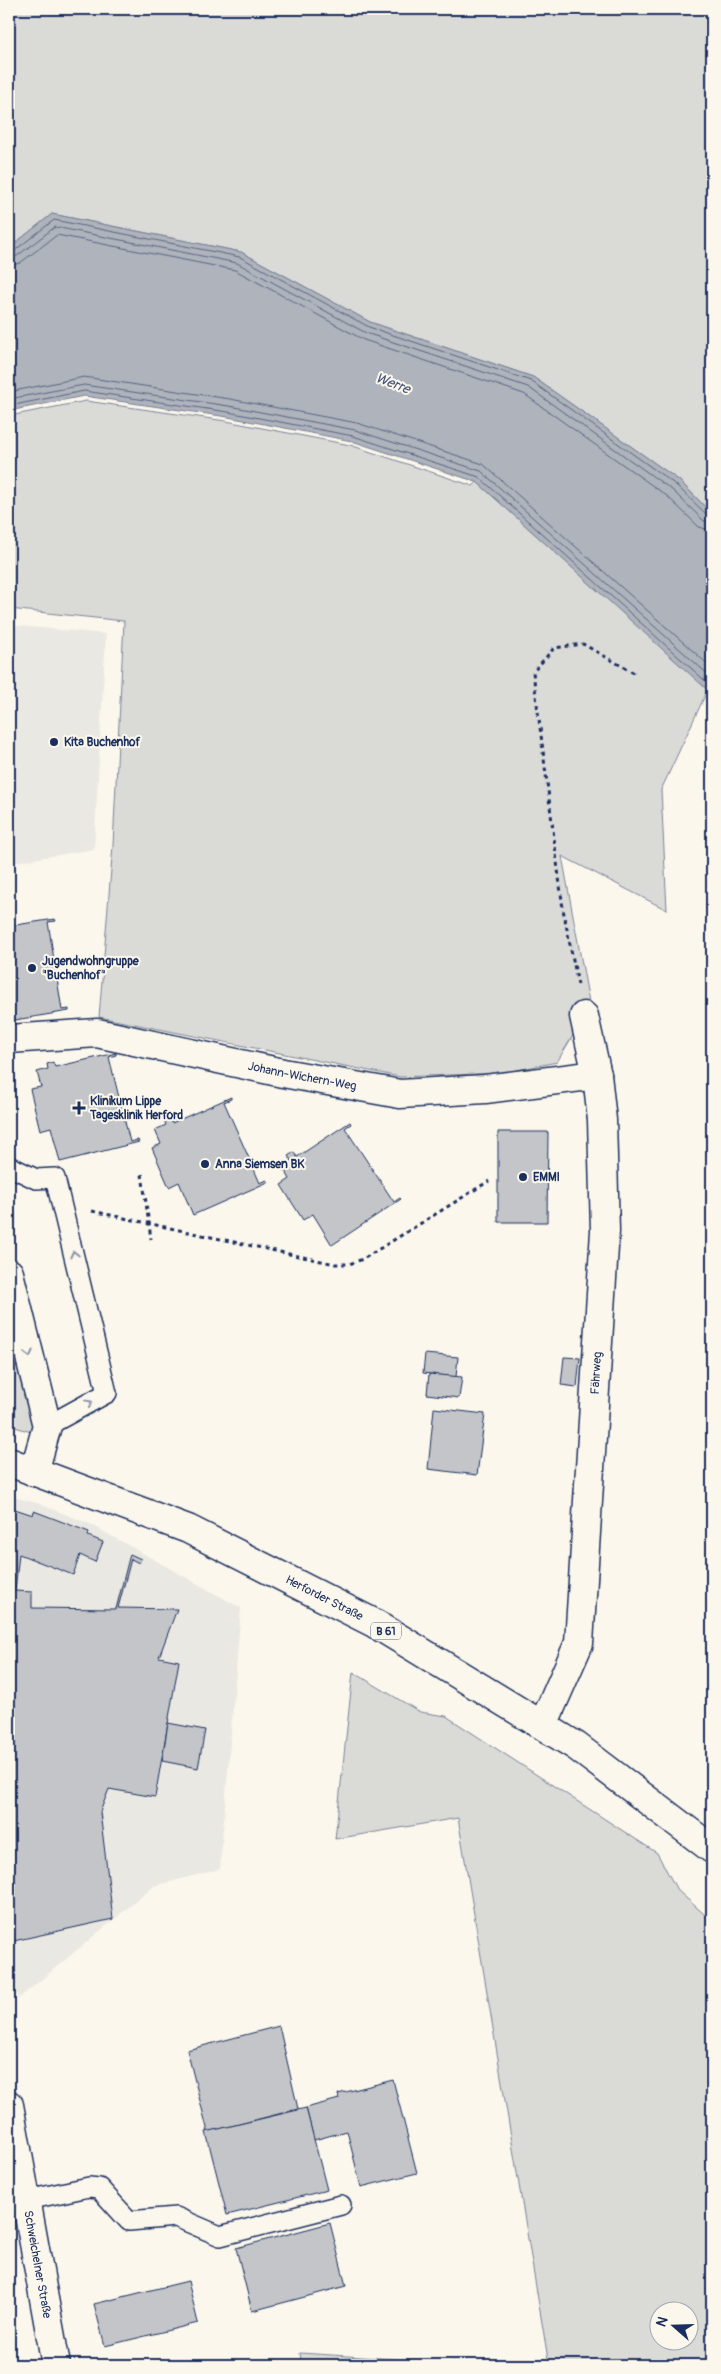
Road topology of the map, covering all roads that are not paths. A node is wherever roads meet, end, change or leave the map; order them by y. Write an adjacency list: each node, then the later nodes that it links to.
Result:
1 (584, 1016): 3 (street, Fährweg)
2 (9, 1039): 3 (street, Johann-Wichern-Weg)
3 (597, 1075): 9 (street, Fährweg)
4 (9, 1166): 6 (lane, one-way to 4)
5 (9, 1273): 6 (street, one-way to 6)
6 (47, 1426): 8 (street)
7 (9, 1462): 8 (street, Herforder Straße / B 61)
8 (34, 1472): 9 (street, Herforder Straße / B 61)
9 (543, 1725): 10 (street, Herforder Straße / B 61)
10 (712, 1850)
11 (9, 2105): 12 (street, Schweichelner Straße)
12 (27, 2200): 13 (lane); 14 (street, Schweichelner Straße)
13 (341, 2205)
14 (56, 2365)

